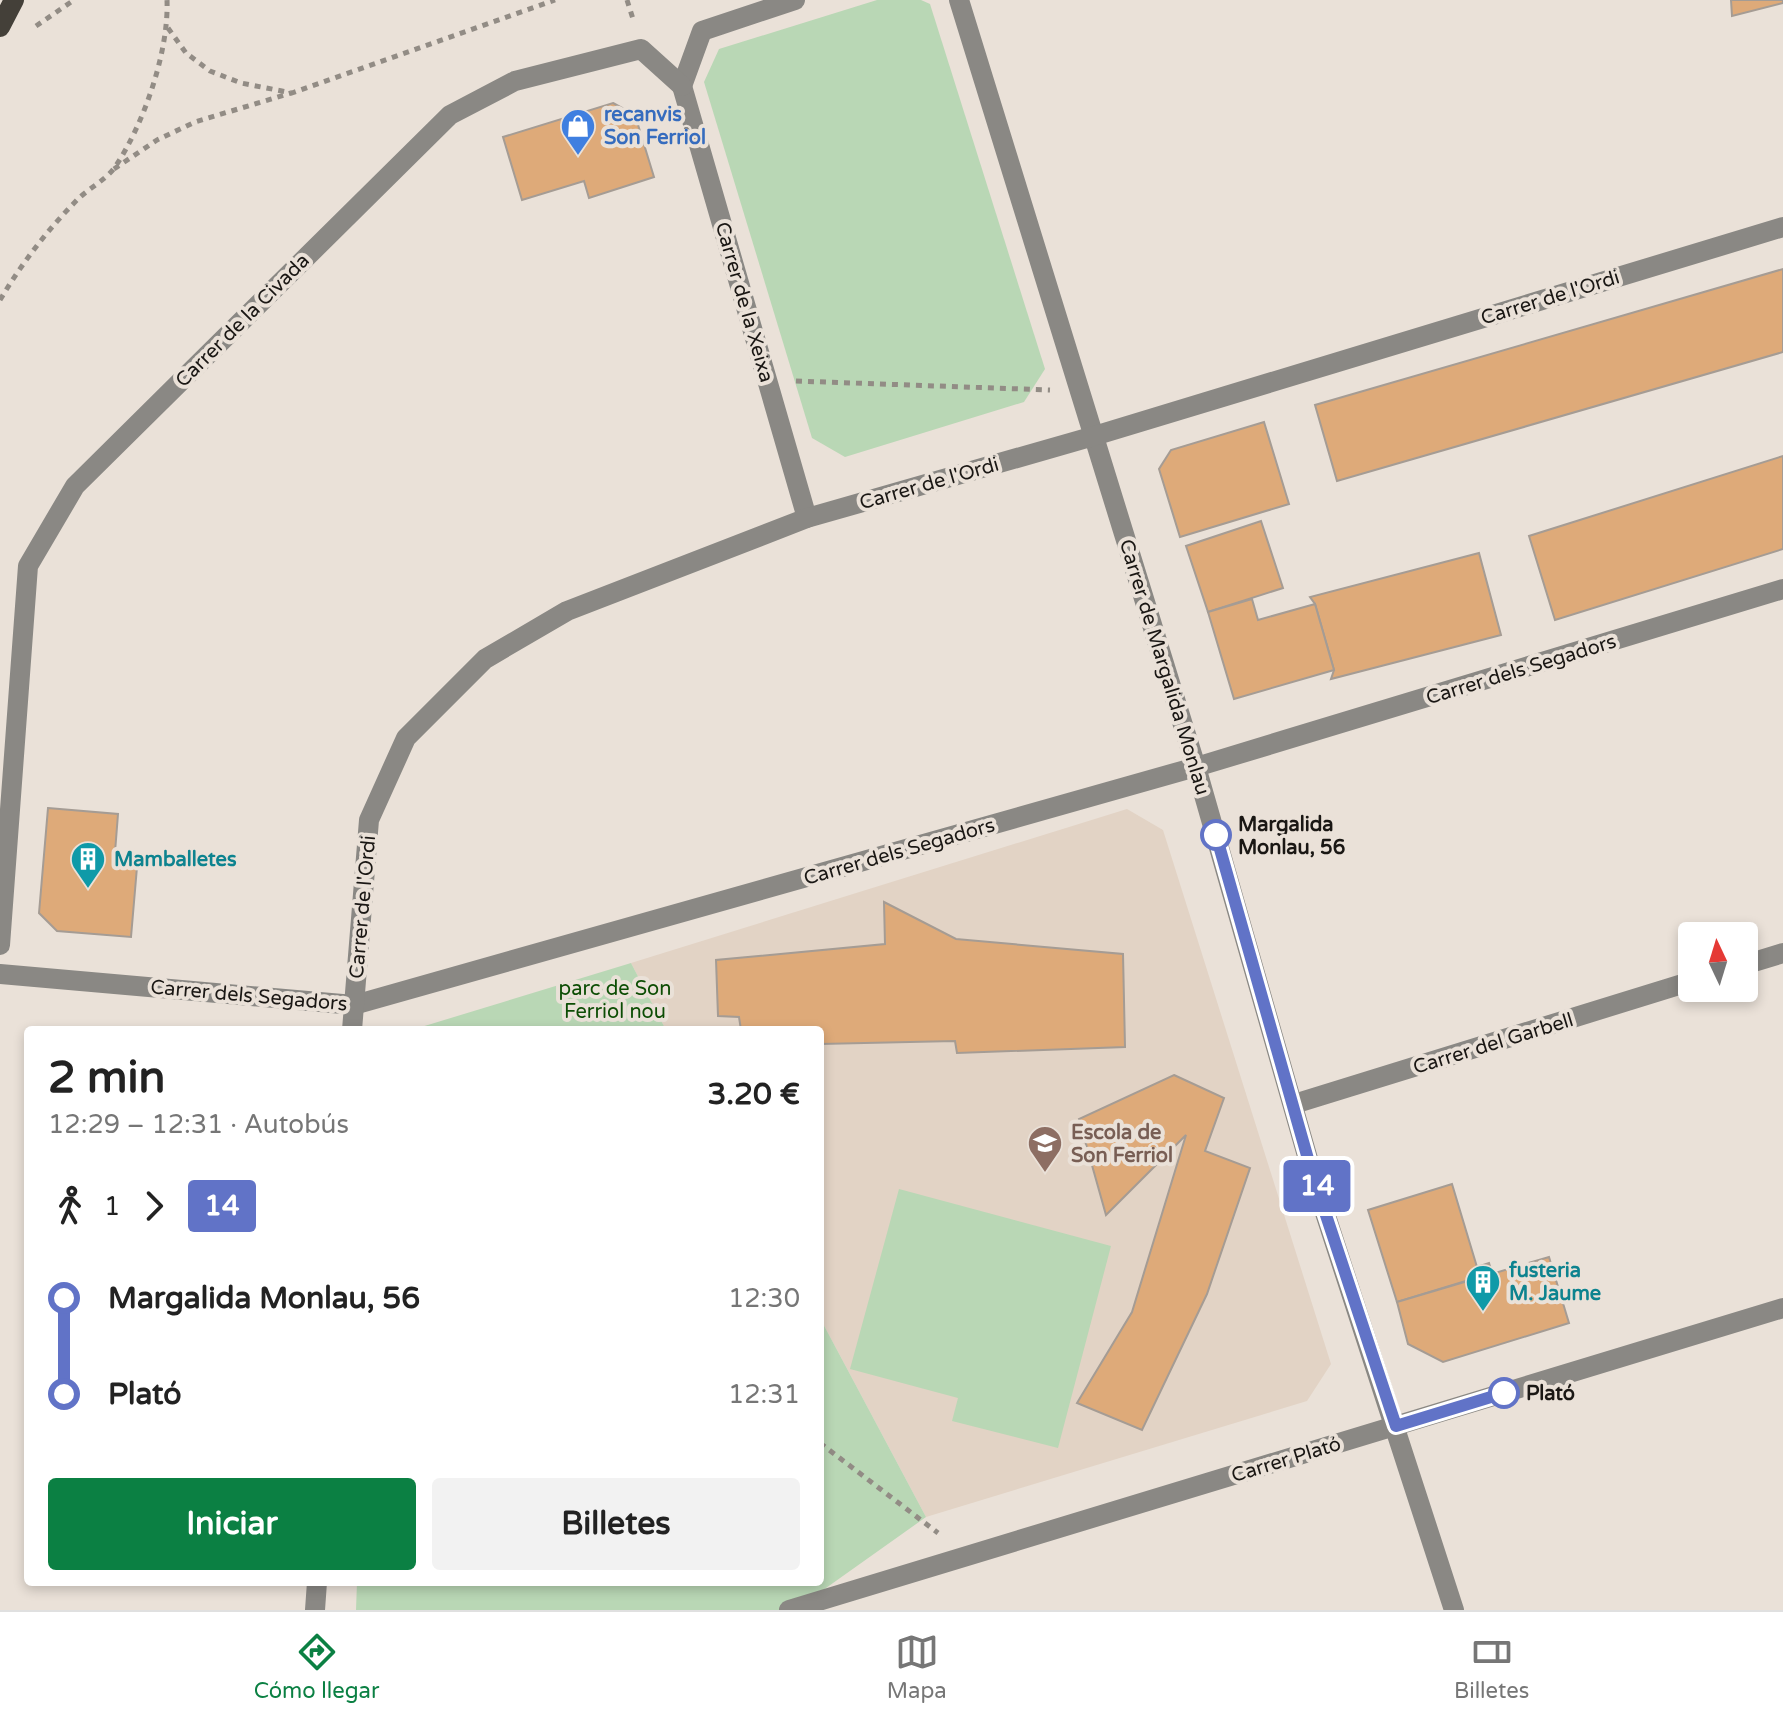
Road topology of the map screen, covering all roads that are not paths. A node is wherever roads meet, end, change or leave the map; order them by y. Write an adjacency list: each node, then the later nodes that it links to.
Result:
1 (795, 0): 5 (street)
2 (959, 0): 7 (street, Carrer de Margalida Monlau)
3 (16, 3): 4 (main road)
4 (0, 27)
5 (682, 86): 8 (street, Carrer de la Xeixa); 11 (street, Carrer de la Civada)
6 (1783, 227): 7 (street, Carrer de l'Ordi)
7 (1094, 436): 8 (street, Carrer de l'Ordi); 10 (street, Carrer de Margalida Monlau)
8 (807, 518): 16 (street, Carrer de l'Ordi)
9 (1783, 589): 10 (street, Carrer dels Segadors)
10 (1196, 767): 16 (street, Carrer dels Segadors); 18 (street, Carrer de Margalida Monlau)
11 (0, 945)
12 (1782, 955): 13 (street)
13 (1758, 961)
14 (0, 974): 16 (street, Carrer dels Segadors)
15 (1678, 985): 18 (street, Carrer del Garbell)
16 (354, 1005): 17 (street, Carrer de l'Ordi)
17 (352, 1026)
18 (1294, 1104): 20 (street, Carrer de Margalida Monlau)
19 (1783, 1308): 20 (street, Carrer Plató)
20 (1396, 1426): 23 (street, Carrer Plató); 24 (street, Carrer de Margalida Monlau)
21 (317, 1586): 22 (street)
22 (315, 1610)
23 (789, 1610)
24 (1454, 1610)

